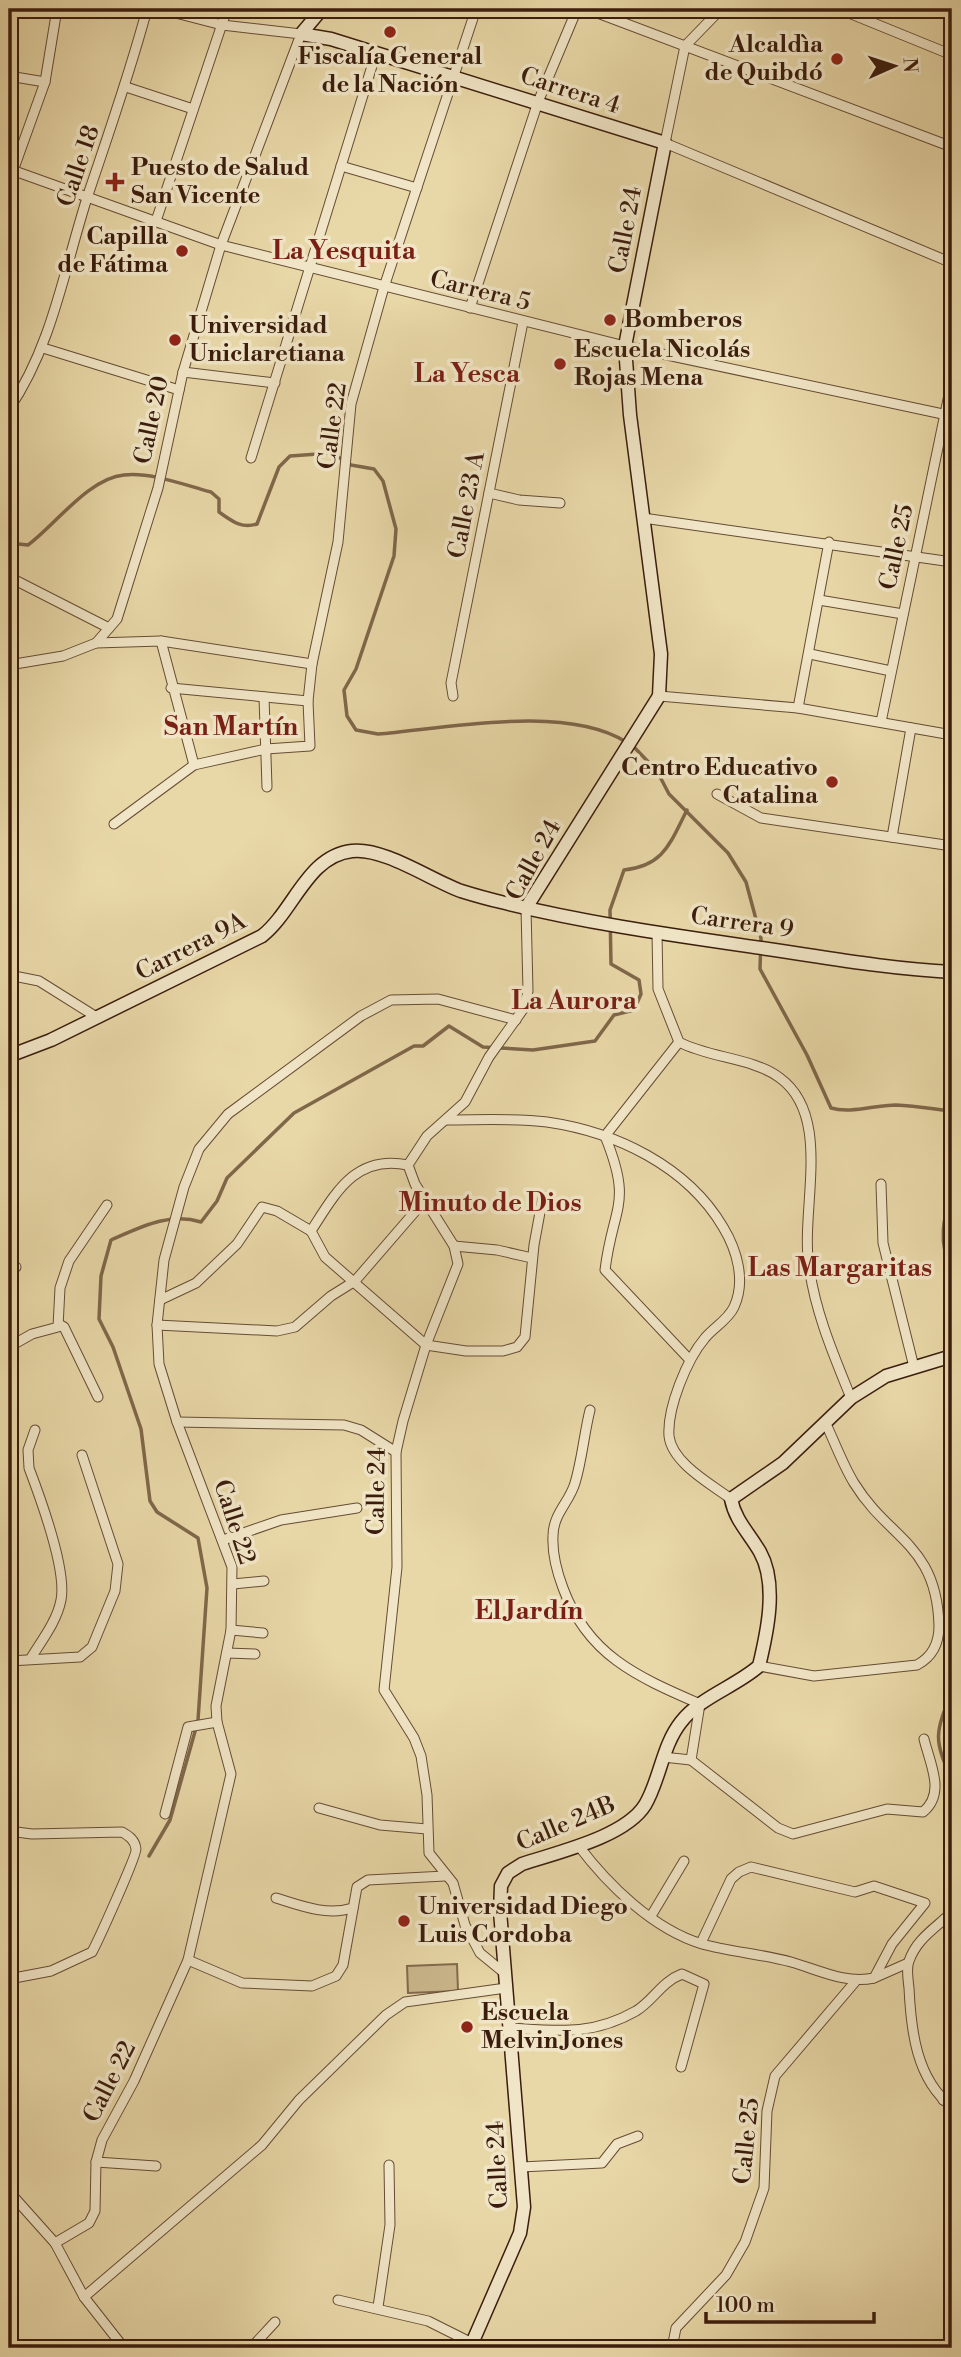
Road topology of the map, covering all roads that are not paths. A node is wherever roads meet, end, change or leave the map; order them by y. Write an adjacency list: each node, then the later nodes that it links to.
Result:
1 (57, 9): 18 (street)
2 (147, 9): 19 (street, Calle 18)
3 (160, 9): 11 (street, Carrera 4)
4 (227, 9): 11 (street)
5 (322, 9): 12 (street, Calle 20)
6 (476, 9): 17 (street, Calle 22)
7 (577, 9): 20 (street)
8 (587, 9): 13 (street)
9 (721, 9): 13 (street)
10 (839, 9): 15 (street)
11 (222, 25): 12 (street, Carrera 4); 21 (street)
12 (301, 34): 14 (street, Carrera 4); 29 (street, Calle 20)
13 (685, 46): 22 (street, Calle 24); 23 (street)
14 (376, 53): 17 (street, Carrera 4); 24 (street)
15 (952, 55)
16 (9, 76): 18 (street)
17 (454, 76): 20 (street, Carrera 4); 26 (street, Calle 22)
18 (45, 82): 25 (street)
19 (126, 87): 21 (street); 27 (street, Calle 18)
20 (538, 102): 22 (street, Carrera 4); 33 (street)
21 (193, 109): 28 (street)
22 (665, 143): 30 (street, Carrera 4); 35 (street, Calle 24)
23 (952, 147)
24 (341, 166): 26 (street); 31 (street)
25 (11, 170): 27 (street, Carrera 5)
26 (417, 188): 32 (street, Calle 22)
27 (88, 198): 28 (street, Carrera 5); 36 (street, Calle 18)
28 (156, 221): 29 (street, Carrera 5)
29 (221, 245): 31 (street, Carrera 5); 37 (street, Calle 20)
30 (952, 263)
31 (310, 267): 32 (street, Carrera 5); 39 (street)
32 (384, 287): 33 (street, Carrera 5); 57 (street, Calle 22)
33 (471, 308): 34 (street, Carrera 5)
34 (523, 321): 35 (street, Carrera 5); 44 (street, Calle 23 A)
35 (625, 346): 42 (street, Carrera 5); 46 (street, Calle 24)
36 (43, 348): 40 (street); 41 (street, Calle 18)
37 (183, 372): 39 (street); 40 (street, Calle 20)
38 (952, 380): 42 (street, Calle 25)
39 (275, 383): 43 (street)
40 (179, 390): 53 (street, Calle 20)
41 (9, 409)
42 (949, 415): 48 (street, Calle 25)
43 (251, 458)
44 (489, 493): 45 (street); 62 (street, Calle 23 A)
45 (560, 503)
46 (643, 518): 47 (street); 61 (street, Calle 24)
47 (829, 542): 48 (street); 51 (street)
48 (914, 556): 49 (street); 52 (street, Calle 25)
49 (952, 562)
50 (9, 577): 53 (street)
51 (819, 600): 52 (street); 56 (street)
52 (903, 614): 59 (street, Calle 25)
53 (109, 628): 55 (street, Calle 20)
54 (161, 641): 55 (street); 57 (street); 60 (street)
55 (96, 643): 58 (street)
56 (810, 653): 59 (street); 65 (street)
57 (312, 664): 64 (street, Calle 22)
58 (9, 665)
59 (891, 671): 66 (street, Calle 25)
60 (171, 688): 63 (street); 70 (street)
61 (659, 695): 65 (street); 76 (street, Calle 24)
62 (453, 696)
63 (264, 697): 64 (street); 69 (street)
64 (308, 701): 69 (street, Calle 22)
65 (798, 708): 66 (street)
66 (881, 722): 67 (street)
67 (911, 728): 68 (street); 74 (street)
68 (952, 735)
69 (266, 749): 70 (street); 71 (street)
70 (194, 765): 73 (street)
71 (267, 788)
72 (717, 794): 74 (street)
73 (114, 824)
74 (892, 838): 75 (street)
75 (952, 846)
76 (526, 908): 77 (street, Carrera 9); 80 (street, Carrera 9A); 81 (street, Calle 24)
77 (657, 932): 78 (street, Carrera 9); 82 (street)
78 (952, 972)
79 (9, 975): 80 (street)
80 (98, 1018): 83 (street, Carrera 9A)
81 (516, 1020): 84 (street, Calle 24); 95 (street, Calle 22)
82 (679, 1042): 85 (street); 104 (street)
83 (9, 1056)
84 (447, 1120): 85 (street); 86 (street, Calle 24)
85 (605, 1136): 101 (street); 101 (street)
86 (408, 1165): 89 (street); 91 (street)
87 (881, 1184): 102 (street)
88 (543, 1196): 93 (street)
89 (425, 1200): 92 (street); 94 (street)
90 (107, 1205): 96 (street)
91 (311, 1231): 94 (street); 95 (street)
92 (454, 1246): 93 (street); 98 (street, Calle 24)
93 (532, 1258): 98 (street)
94 (355, 1281): 97 (street); 98 (street)
95 (160, 1300): 97 (street, Calle 22)
96 (60, 1322): 99 (street); 103 (street)
97 (157, 1325): 106 (street, Calle 22)
98 (426, 1345): 109 (street, Calle 24)
99 (9, 1347)
100 (952, 1356): 102 (street)
101 (690, 1359): 111 (street)
102 (914, 1367): 104 (street)
103 (98, 1398)
104 (851, 1398): 107 (street)
105 (590, 1410): 123 (street)
106 (177, 1422): 109 (street); 113 (street, Calle 22)
107 (826, 1424): 111 (street); 122 (street)
108 (35, 1430): 120 (street)
109 (396, 1452): 130 (street, Calle 24)
110 (82, 1455): 120 (street)
111 (731, 1499): 122 (street)
112 (356, 1508): 113 (street)
113 (223, 1540): 115 (street, Calle 22)
114 (264, 1581): 115 (street)
115 (233, 1584): 116 (street, Calle 22)
116 (231, 1630): 117 (street); 118 (street, Calle 22)
117 (263, 1633)
118 (227, 1653): 119 (street); 124 (street, Calle 22)
119 (255, 1654)
120 (31, 1658): 121 (street)
121 (9, 1661)
122 (758, 1666): 123 (street, Calle 24B)
123 (700, 1704): 126 (street, Calle 24B); 127 (street)
124 (217, 1722): 129 (street); 141 (street, Calle 22)
125 (924, 1739): 127 (street)
126 (663, 1757): 127 (street); 132 (street, Calle 24B)
127 (691, 1760)
128 (319, 1808): 130 (street)
129 (165, 1814)
130 (427, 1829): 135 (street, Calle 24)
131 (9, 1830): 145 (street)
132 (578, 1845): 134 (street, Calle 24B); 139 (street)
133 (684, 1861): 139 (street)
134 (508, 1873): 143 (street, Calle 24)
135 (444, 1876): 137 (street); 143 (street, Calle 24)
136 (276, 1898): 137 (street)
137 (354, 1908): 141 (street)
138 (952, 1912): 142 (street)
139 (651, 1916): 140 (street)
140 (701, 1943): 144 (street); 146 (street)
141 (188, 1960): 154 (street, Calle 22)
142 (908, 1963): 144 (street); 151 (street)
143 (502, 1971): 147 (street, Calle 24)
144 (874, 1978): 146 (street)
145 (9, 1979)
146 (855, 1982): 167 (street, Calle 25)
147 (506, 1988): 148 (street, Calle 24); 160 (street)
148 (510, 2028): 149 (street); 157 (street, Calle 24)
149 (681, 2067)
150 (952, 2091): 151 (street)
151 (943, 2100): 152 (street)
152 (952, 2107)
153 (638, 2136): 157 (street)
154 (96, 2162): 156 (street); 159 (street, Calle 22)
155 (389, 2165): 162 (street)
156 (156, 2166)
157 (521, 2167): 164 (street, Calle 24)
158 (13, 2196): 159 (street)
159 (55, 2242): 160 (street)
160 (84, 2297): 165 (street)
161 (338, 2300): 162 (street)
162 (378, 2307): 164 (street)
163 (275, 2322): 166 (street)
164 (471, 2346)
165 (124, 2348)
166 (251, 2348)
167 (671, 2348)

